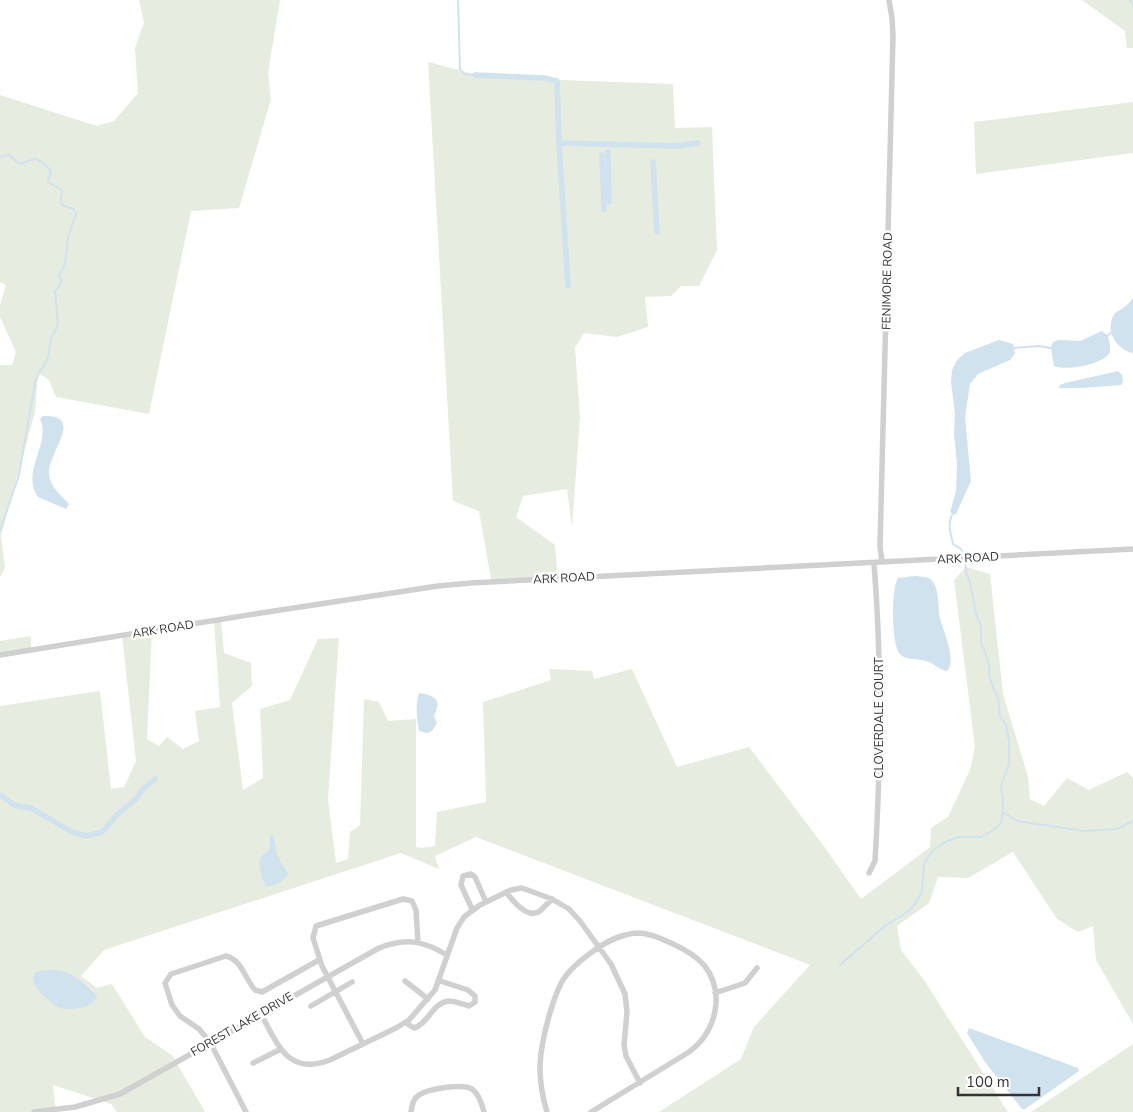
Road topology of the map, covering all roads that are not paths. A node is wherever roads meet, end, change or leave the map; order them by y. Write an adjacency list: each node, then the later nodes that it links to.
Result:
1 (889, 0): 4 (street, FENIMORE ROAD)
2 (1133, 549): 4 (street, ARK ROAD)
3 (874, 562): 4 (street, ARK ROAD); 5 (street, ARK ROAD); 6 (street, CLOVERDALE COURT)
4 (882, 562)
5 (0, 655)
6 (870, 873)
7 (506, 892): 8 (street); 8 (street); 9 (street)
8 (552, 899): 12 (street)
9 (486, 902): 10 (street); 10 (street)
10 (472, 909): 13 (street)
11 (418, 942): 13 (street, FOREST LAKE DRIVE); 14 (street); 16 (street, FOREST LAKE DRIVE)
12 (599, 947): 21 (street); 30 (street); 35 (street)
13 (447, 955): 18 (street)
14 (320, 960): 16 (street); 26 (street)
15 (757, 968): 21 (street)
16 (326, 976): 20 (street); 24 (street, FOREST LAKE DRIVE)
17 (405, 981): 22 (street)
18 (440, 981): 22 (street); 25 (street)
19 (352, 982): 20 (street)
20 (336, 991): 23 (street); 27 (street)
21 (715, 993): 30 (street)
22 (428, 999): 25 (street)
23 (310, 1006)
24 (261, 1014): 26 (street, FOREST LAKE DRIVE); 28 (street)
25 (406, 1023): 27 (street)
26 (210, 1042): 31 (street, FOREST LAKE DRIVE); 32 (street)
27 (363, 1044): 28 (street)
28 (281, 1049): 29 (street)
29 (253, 1063)
30 (640, 1082): 36 (street)
31 (34, 1112)
32 (246, 1112)
33 (411, 1112): 34 (street)
34 (484, 1112)
35 (547, 1112)
36 (592, 1112)

